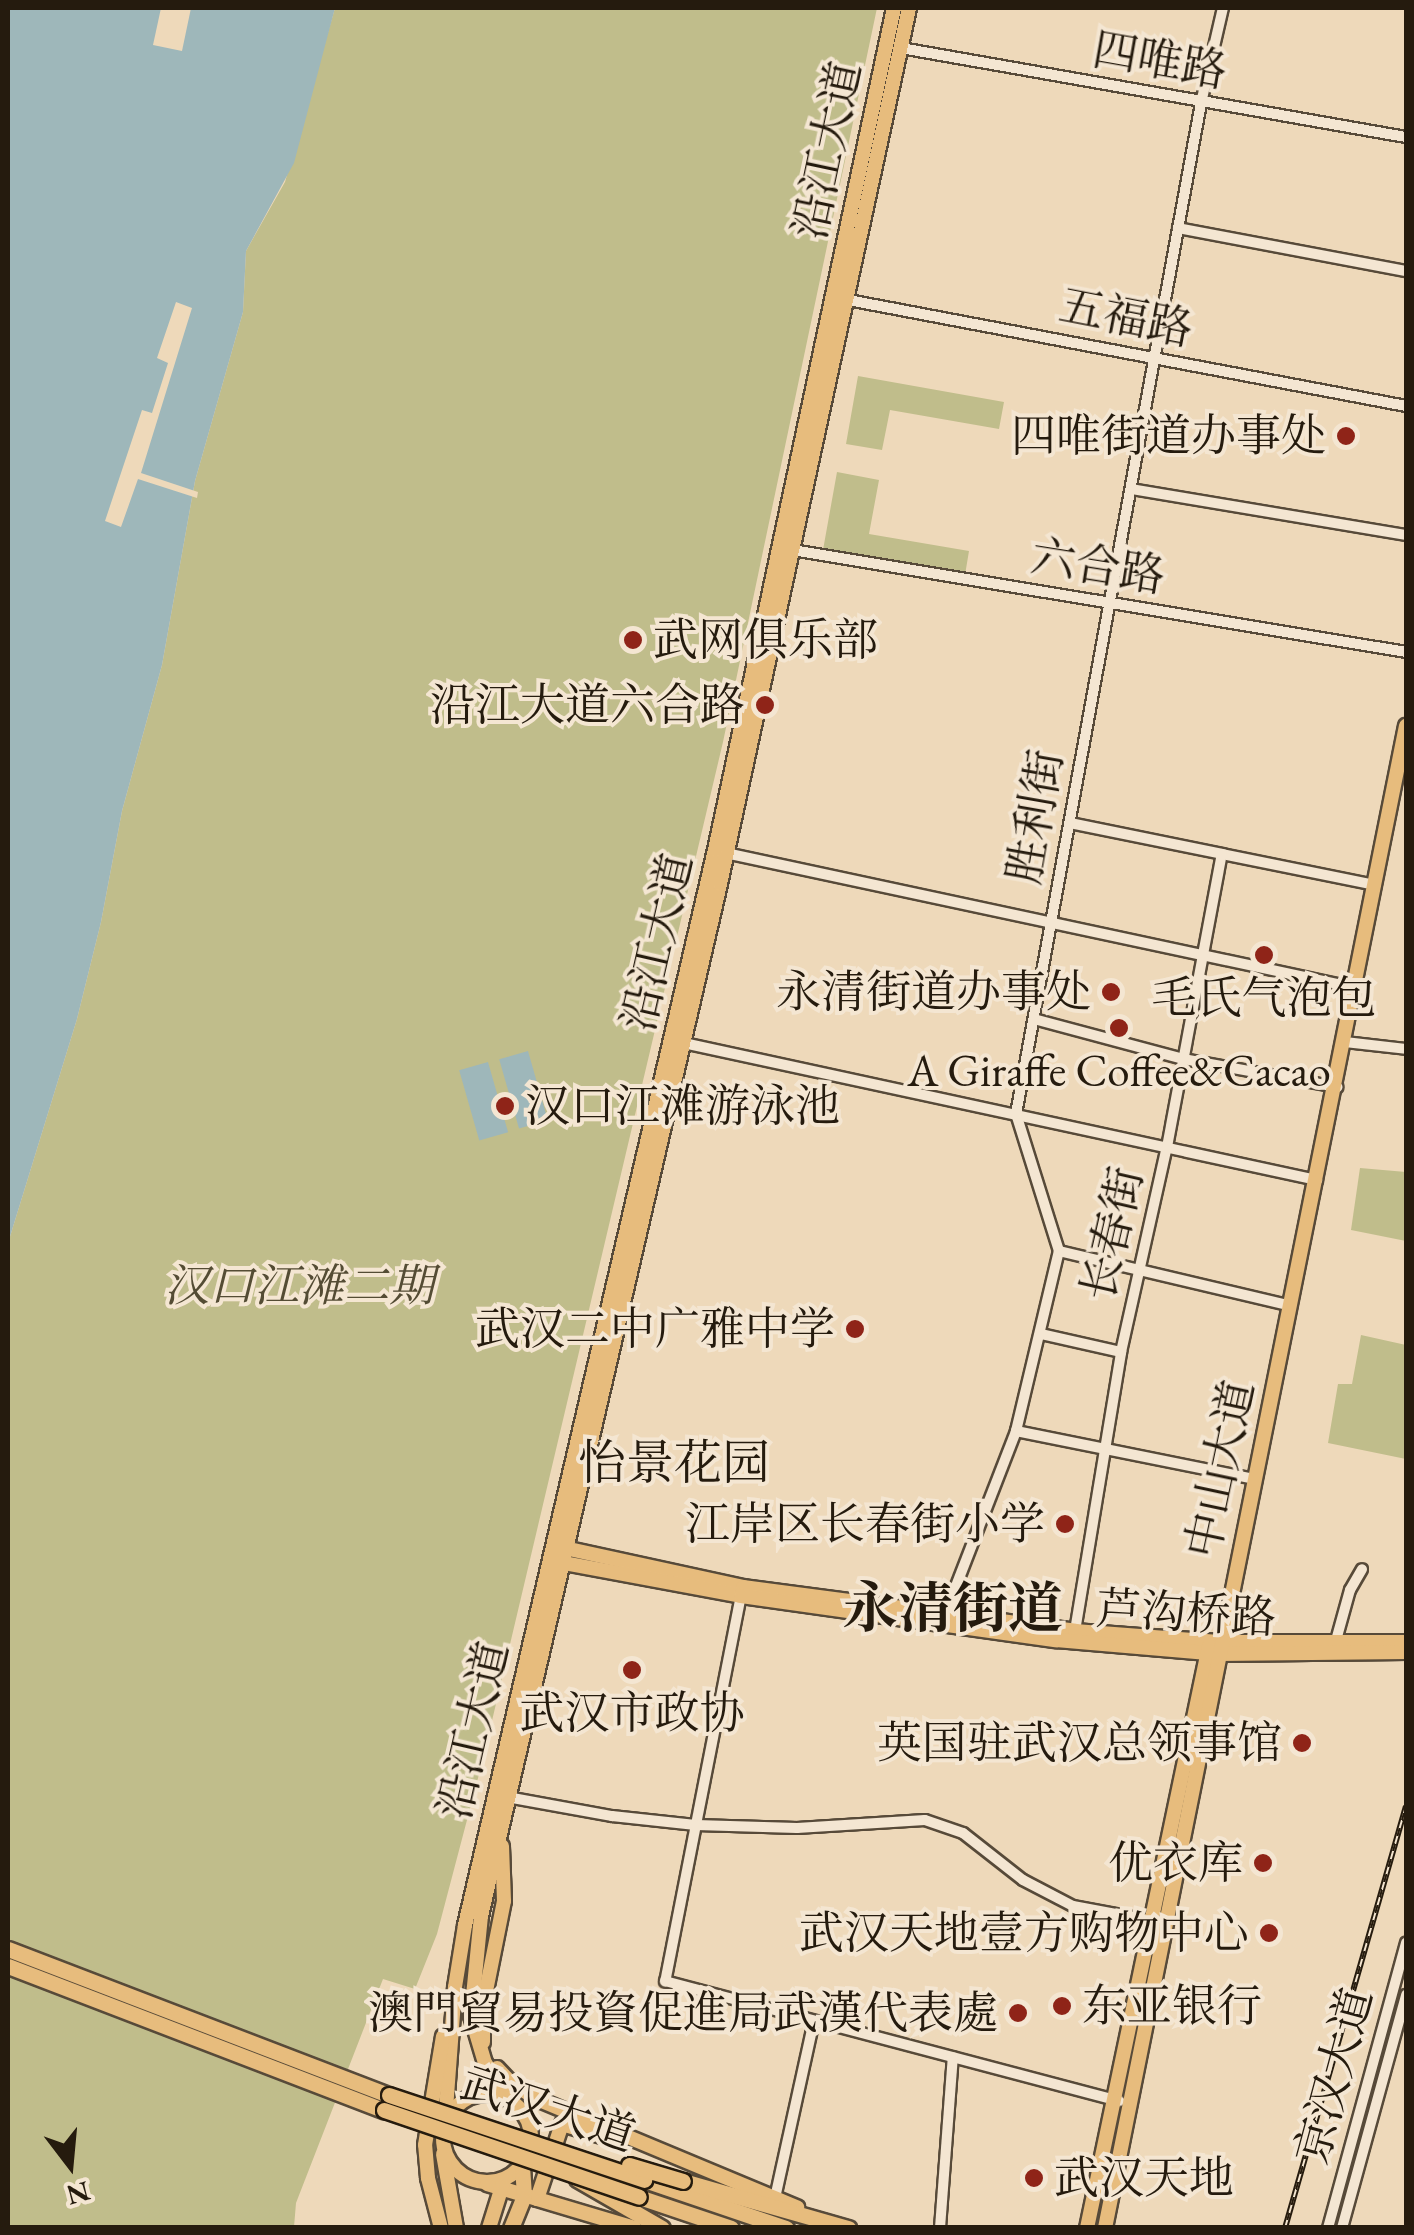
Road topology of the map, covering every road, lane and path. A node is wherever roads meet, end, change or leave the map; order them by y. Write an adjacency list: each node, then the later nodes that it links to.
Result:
1 (894, 8): 9 (main road, 沿江大道)
2 (909, 8): 4 (main road, 沿江大道)
3 (1224, 8): 5 (street, 胜利街)
4 (901, 48): 5 (street, 四唯路); 9 (main road, 沿江大道)
5 (1201, 103): 6 (street, 四唯路); 7 (street, 胜利街)
6 (1406, 137)
7 (1178, 228): 8 (street); 10 (street, 胜利街)
8 (1406, 271)
9 (839, 298): 10 (street, 五福路); 14 (main road, 沿江大道)
10 (1155, 359): 11 (street, 五福路); 12 (street, 胜利街)
11 (1406, 406)
12 (1131, 489): 13 (street); 15 (street, 胜利街)
13 (1406, 535)
14 (786, 549): 15 (street, 六合路); 19 (main road, 沿江大道)
15 (1110, 604): 16 (street, 六合路); 18 (street, 胜利街)
16 (1406, 652)
17 (1406, 726): 21 (main road, 中山大道)
18 (1070, 823): 20 (street); 22 (street, 胜利街)
19 (721, 852): 22 (street); 26 (main road, 沿江大道)
20 (1222, 854): 21 (street); 23 (street, 长春街)
21 (1376, 885): 24 (main road, 中山大道)
22 (1051, 924): 23 (street); 25 (street, 胜利街)
23 (1201, 955): 24 (street); 29 (street, 长春街)
24 (1356, 988): 27 (main road, 中山大道)
25 (1034, 1019): 29 (street); 31 (street, 胜利街)
26 (677, 1042): 31 (street); 42 (main road, 沿江大道)
27 (1346, 1042): 28 (street); 30 (main road, 中山大道)
28 (1406, 1048)
29 (1183, 1059): 30 (street); 32 (street, 长春街)
30 (1337, 1087): 33 (main road, 中山大道)
31 (1016, 1114): 32 (street); 34 (street, 胜利街)
32 (1167, 1147): 33 (street); 35 (street, 长春街)
33 (1318, 1180): 36 (main road, 中山大道)
34 (1059, 1251): 35 (street); 37 (street)
35 (1140, 1269): 36 (street); 38 (street, 长春街)
36 (1290, 1306): 41 (main road, 中山大道)
37 (1040, 1334): 38 (street); 39 (street)
38 (1121, 1352): 40 (street, 长春街)
39 (1016, 1431): 40 (street); 45 (street)
40 (1106, 1451): 41 (street); 46 (street, 长春街)
41 (1254, 1479): 49 (main road, 中山大道)
42 (556, 1554): 44 (main road, 芦沟桥路); 51 (main road, 沿江大道); 58 (main road, 沿江大道)
43 (1362, 1569): 48 (street)
44 (742, 1591): 45 (main road, 芦沟桥路); 52 (street)
45 (944, 1619): 46 (main road, 芦沟桥路); 49 (main road, 芦沟桥路)
46 (1076, 1631): 49 (main road, 芦沟桥路)
47 (1406, 1642): 48 (main road, 芦沟桥路)
48 (1335, 1644): 49 (main road, 芦沟桥路)
49 (1214, 1647): 50 (main road, 芦沟桥路); 54 (main road, 中山大道)
50 (1406, 1652)
51 (507, 1797): 52 (street); 53 (main road, 沿江大道)
52 (696, 1825): 54 (street); 60 (street)
53 (501, 1827): 61 (main road); 63 (main road, 沿江大道)
54 (1158, 1922): 64 (main road, 中山大道)
55 (1406, 1942): 87 (street, 京汉大道)
56 (8, 1949): 69 (highway, 武汉大道, bridge)
57 (8, 1966): 71 (highway, 武汉大道, bridge)
58 (455, 1987): 66 (main road, 沿江大道); 75 (main road)
59 (1406, 1994): 88 (street, 京汉大道)
60 (814, 2021): 62 (street); 74 (street)
61 (483, 2046): 63 (main road); 67 (main road)
62 (954, 2058): 64 (street); 84 (street)
63 (485, 2063): 65 (main road, 沿江大道)
64 (1123, 2102): 85 (main road, 中山大道); 86 (main road, 中山大道)
65 (514, 2103): 66 (main road); 70 (main road)
66 (444, 2126): 68 (main road)
67 (645, 2145): 73 (main road); 74 (main road)
68 (444, 2148): 72 (main road); 76 (main road)
69 (552, 2152): 82 (highway, 武汉大道, bridge); 83 (highway, bridge)
70 (522, 2165): 72 (main road); 73 (highway)
71 (566, 2172): 80 (highway, bridge); 81 (highway, 武汉大道, bridge)
72 (503, 2184): 73 (main road); 77 (main road)
73 (530, 2198): 78 (highway); 79 (main road)
74 (774, 2198): 83 (main road)
75 (441, 2228)
76 (456, 2228)
77 (489, 2228)
78 (511, 2228)
79 (636, 2228)
80 (662, 2228)
81 (731, 2228)
82 (786, 2228)
83 (848, 2228)
84 (940, 2228)
85 (1087, 2228)
86 (1106, 2228)
87 (1328, 2228)
88 (1342, 2228)

